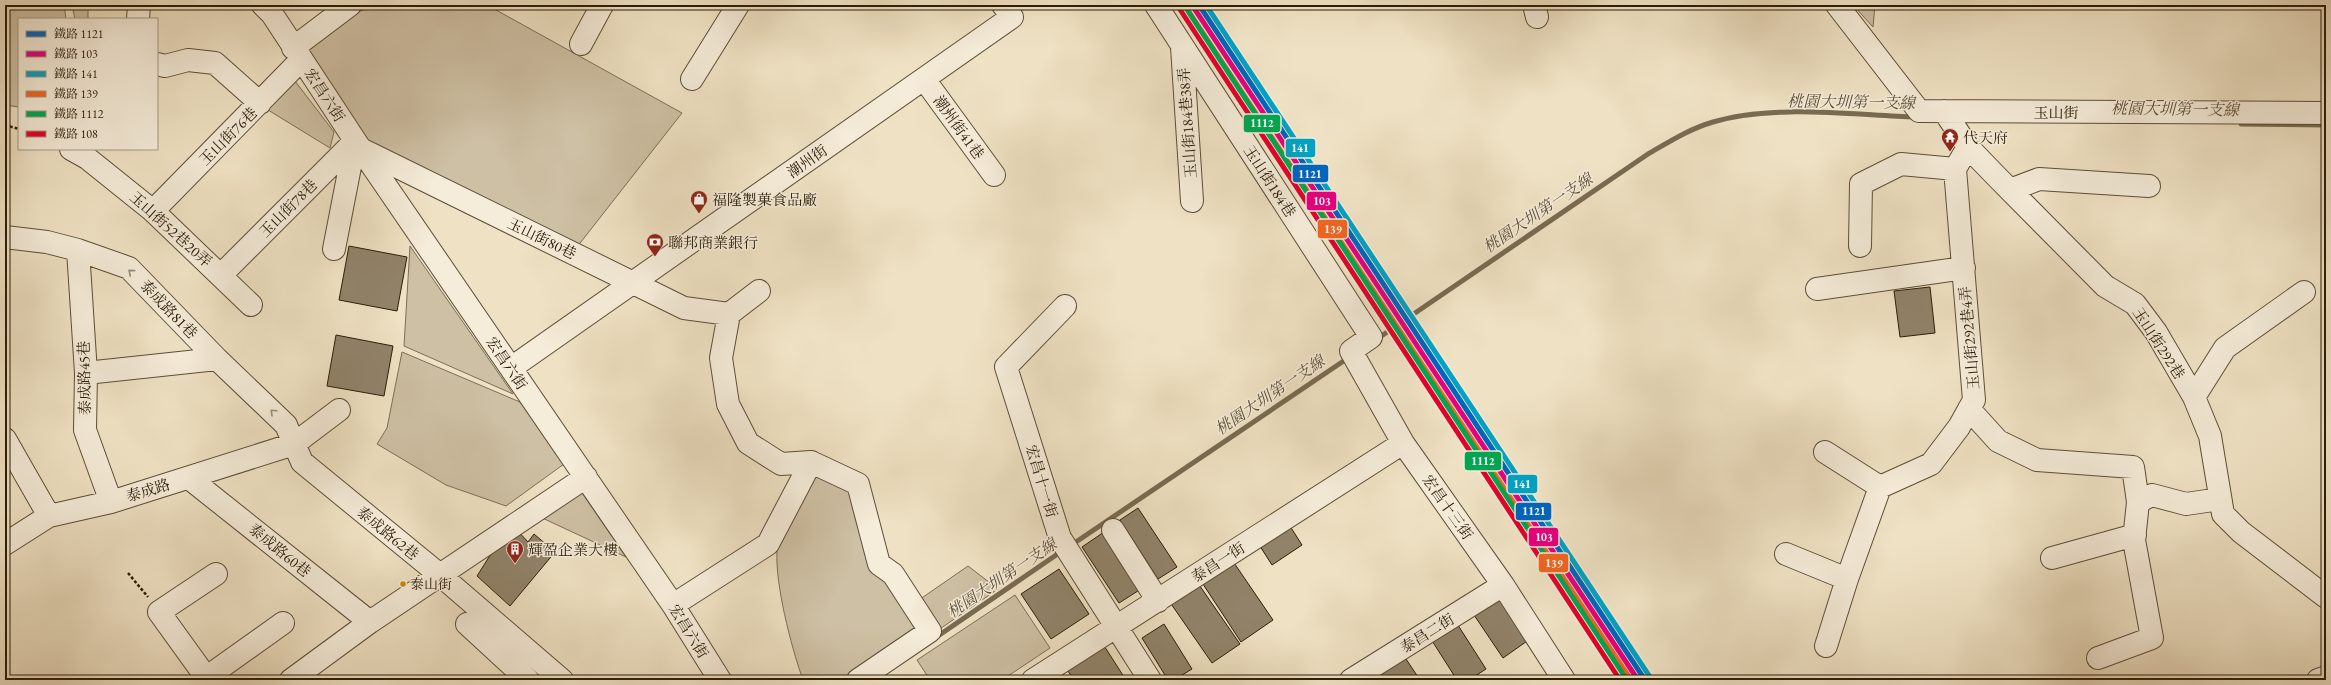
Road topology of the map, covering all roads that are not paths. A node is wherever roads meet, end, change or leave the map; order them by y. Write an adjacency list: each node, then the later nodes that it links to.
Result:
1 (139, 5): 9 (street)
2 (263, 5): 12 (street)
3 (350, 5): 12 (street)
4 (602, 5): 10 (street)
5 (738, 5): 15 (street)
6 (1002, 5): 14 (street, 潮州街)
7 (1156, 5): 11 (street, 玉山街184巷)
8 (1837, 5): 17 (street, 玉山街)
9 (138, 18)
10 (581, 44)
11 (1182, 45): 26 (street, 玉山街184巷38弄); 41 (street, 玉山街184巷)
12 (297, 54): 16 (street, 玉山街76巷); 19 (street, 宏昌六街)
13 (160, 69): 16 (street)
14 (924, 78): 23 (street, 潮州街41巷); 34 (street, 潮州街)
15 (692, 79)
16 (260, 103): 27 (street, 玉山街76巷)
17 (1944, 112): 18 (street, 玉山街); 20 (street, 玉山街292巷)
18 (2326, 113)
19 (358, 145): 30 (street); 33 (street, 玉山街78巷); 34 (street, 玉山街80巷); 43 (street, 宏昌六街)
20 (1967, 146): 22 (street); 25 (street, 玉山街292巷)
21 (84, 152): 27 (street, 玉山街52巷20弄)
22 (1955, 169): 29 (street); 32 (street, 玉山街292巷4弄)
23 (994, 175)
24 (2149, 186): 25 (street)
25 (2010, 190): 45 (street, 玉山街292巷)
26 (1192, 201)
27 (153, 211): 33 (street, 玉山街52巷20弄)
28 (5, 237): 31 (street, 泰成路81巷)
29 (1860, 246)
30 (334, 248)
31 (78, 250): 42 (street, 泰成路81巷, one-way to 31); 44 (street, 泰成路45巷)
32 (1964, 268): 35 (street); 46 (street, 玉山街292巷4弄)
33 (221, 274): 38 (street, 玉山街52巷20弄)
34 (634, 283): 40 (street, 玉山街80巷); 43 (street, 潮州街)
35 (1817, 289)
36 (759, 291): 40 (street)
37 (2304, 292): 45 (street)
38 (251, 305)
39 (1065, 306): 75 (street, 宏昌十一街)
40 (729, 314): 52 (street)
41 (1371, 337): 49 (street, 宏昌十三街)
42 (217, 359): 44 (street); 50 (street, 泰成路81巷, one-way to 42)
43 (511, 368): 53 (street, 宏昌六街)
44 (86, 373): 57 (street, 泰成路45巷)
45 (2194, 397): 56 (street, 玉山街292巷)
46 (1969, 409): 55 (street, 玉山街292巷4弄); 58 (street)
47 (339, 410): 50 (street, 泰成路)
48 (5, 439): 59 (street)
49 (1403, 443): 68 (street, 宏昌十三街); 70 (street, 泰昌一街)
50 (294, 444): 54 (street, 泰成路); 66 (street, 泰成路62巷)
51 (1825, 452): 55 (street)
52 (811, 462): 71 (street); 85 (street)
53 (586, 477): 66 (street); 71 (street, 宏昌六街)
54 (189, 478): 57 (street, 泰成路); 72 (street, 泰成路60巷)
55 (1880, 487): 67 (street)
56 (2220, 499): 58 (street); 69 (street, 玉山街292巷)
57 (111, 502): 59 (street, 泰成路)
58 (2138, 502): 61 (street)
59 (49, 516): 62 (street, 泰成路)
60 (1113, 530): 70 (street)
61 (2135, 535): 64 (street); 77 (street)
62 (5, 544)
63 (1786, 554): 67 (street)
64 (2052, 558)
65 (216, 574): 81 (street)
66 (440, 575): 72 (street); 78 (street, 泰成路62巷)
67 (1847, 579): 76 (street)
68 (1503, 585): 87 (street, 泰昌二街); 88 (street, 宏昌十三街)
69 (2326, 597)
70 (1158, 601): 75 (street, 泰昌一街)
71 (673, 605): 84 (street, 宏昌六街)
72 (370, 622): 82 (street)
73 (283, 623): 81 (street)
74 (467, 624): 83 (street)
75 (1117, 627): 80 (street, 泰昌一街); 86 (street, 宏昌十一街)
76 (1826, 646)
77 (2098, 658)
78 (548, 675)
79 (2326, 677): 89 (street)
80 (1041, 678)
81 (206, 679)
82 (291, 680)
83 (528, 680)
84 (720, 680)
85 (858, 680)
86 (1150, 680)
87 (1352, 680)
88 (1564, 680)
89 (2318, 680)

